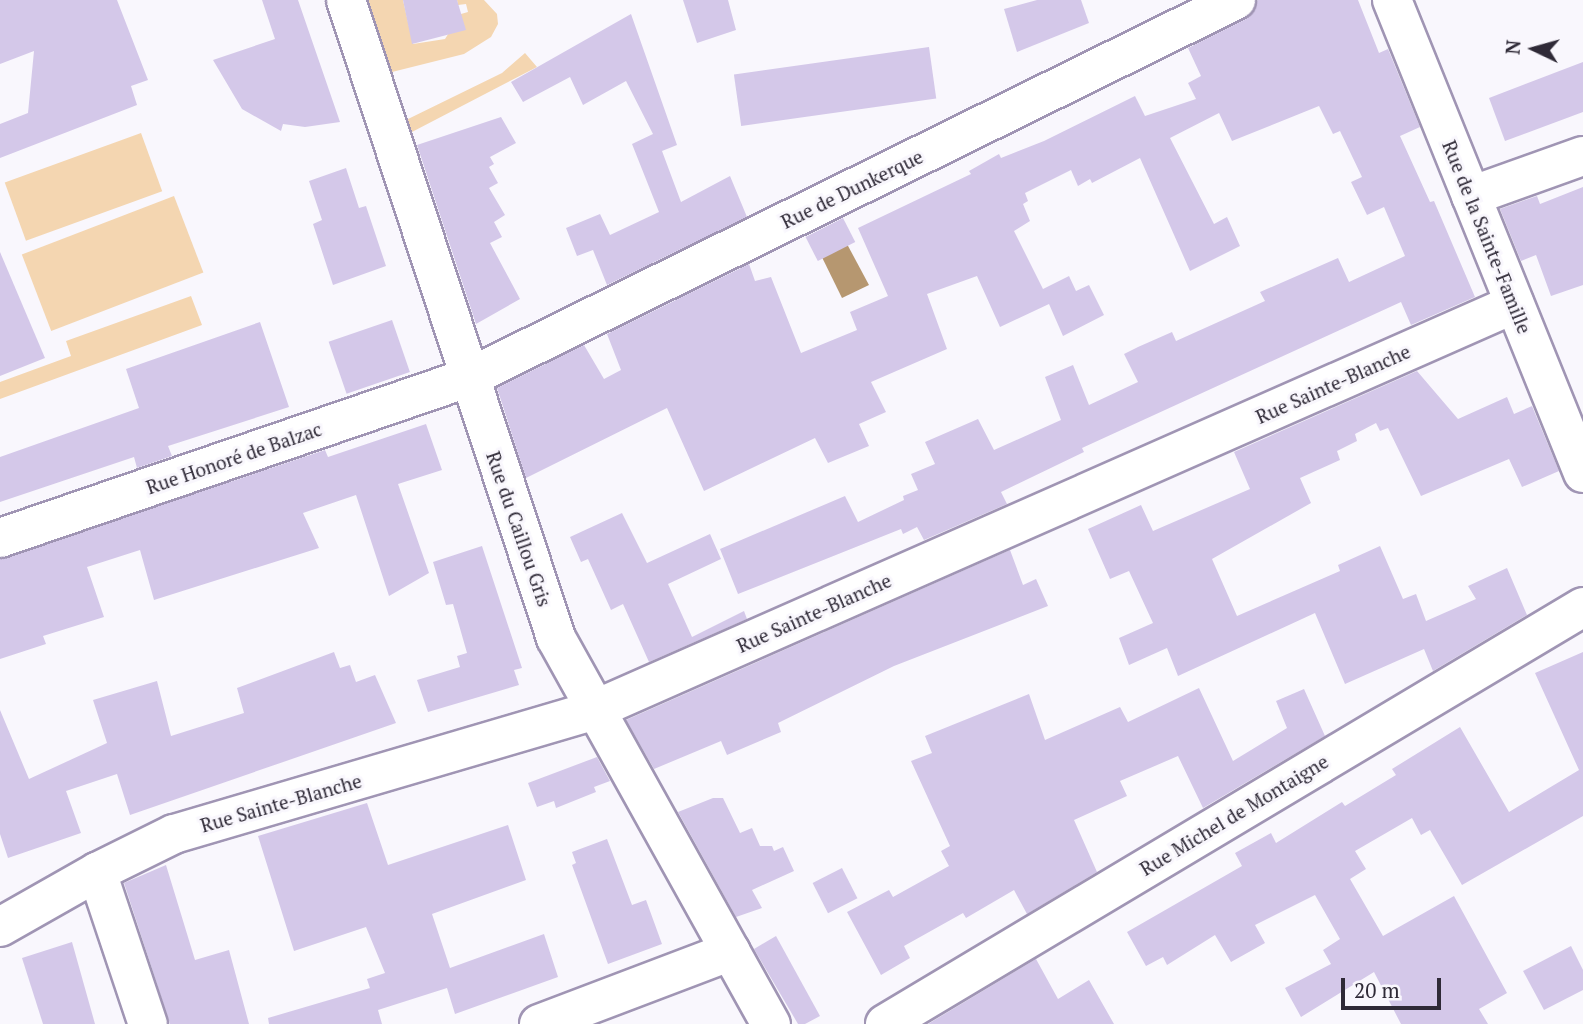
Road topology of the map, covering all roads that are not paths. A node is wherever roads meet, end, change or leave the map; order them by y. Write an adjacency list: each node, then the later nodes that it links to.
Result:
1 (345, 0): 7 (street, Rue du Caillou Gris)
2 (1236, 0): 7 (street, Rue de Dunkerque)
3 (1392, 0): 5 (street, Rue de la Sainte-Famille)
4 (1583, 156): 5 (street)
5 (1471, 196): 6 (street, Rue de la Sainte-Famille)
6 (1514, 304): 8 (street, Rue de la Sainte-Famille); 11 (street, Rue Sainte-Blanche)
7 (468, 378): 9 (street, Rue Honoré de Balzac); 11 (street, Rue du Caillou Gris)
8 (1581, 461)
9 (0, 538)
10 (1583, 607): 18 (street, Rue Michel de Montaigne)
11 (594, 710): 12 (street, Rue Sainte-Blanche); 14 (street, Rue du Caillou Gris)
12 (97, 872): 13 (street, Rue Sainte-Blanche); 15 (street)
13 (0, 927)
14 (731, 951): 16 (street); 17 (street, Rue du Caillou Gris)
15 (148, 1024)
16 (539, 1024)
17 (771, 1024)
18 (885, 1024)

